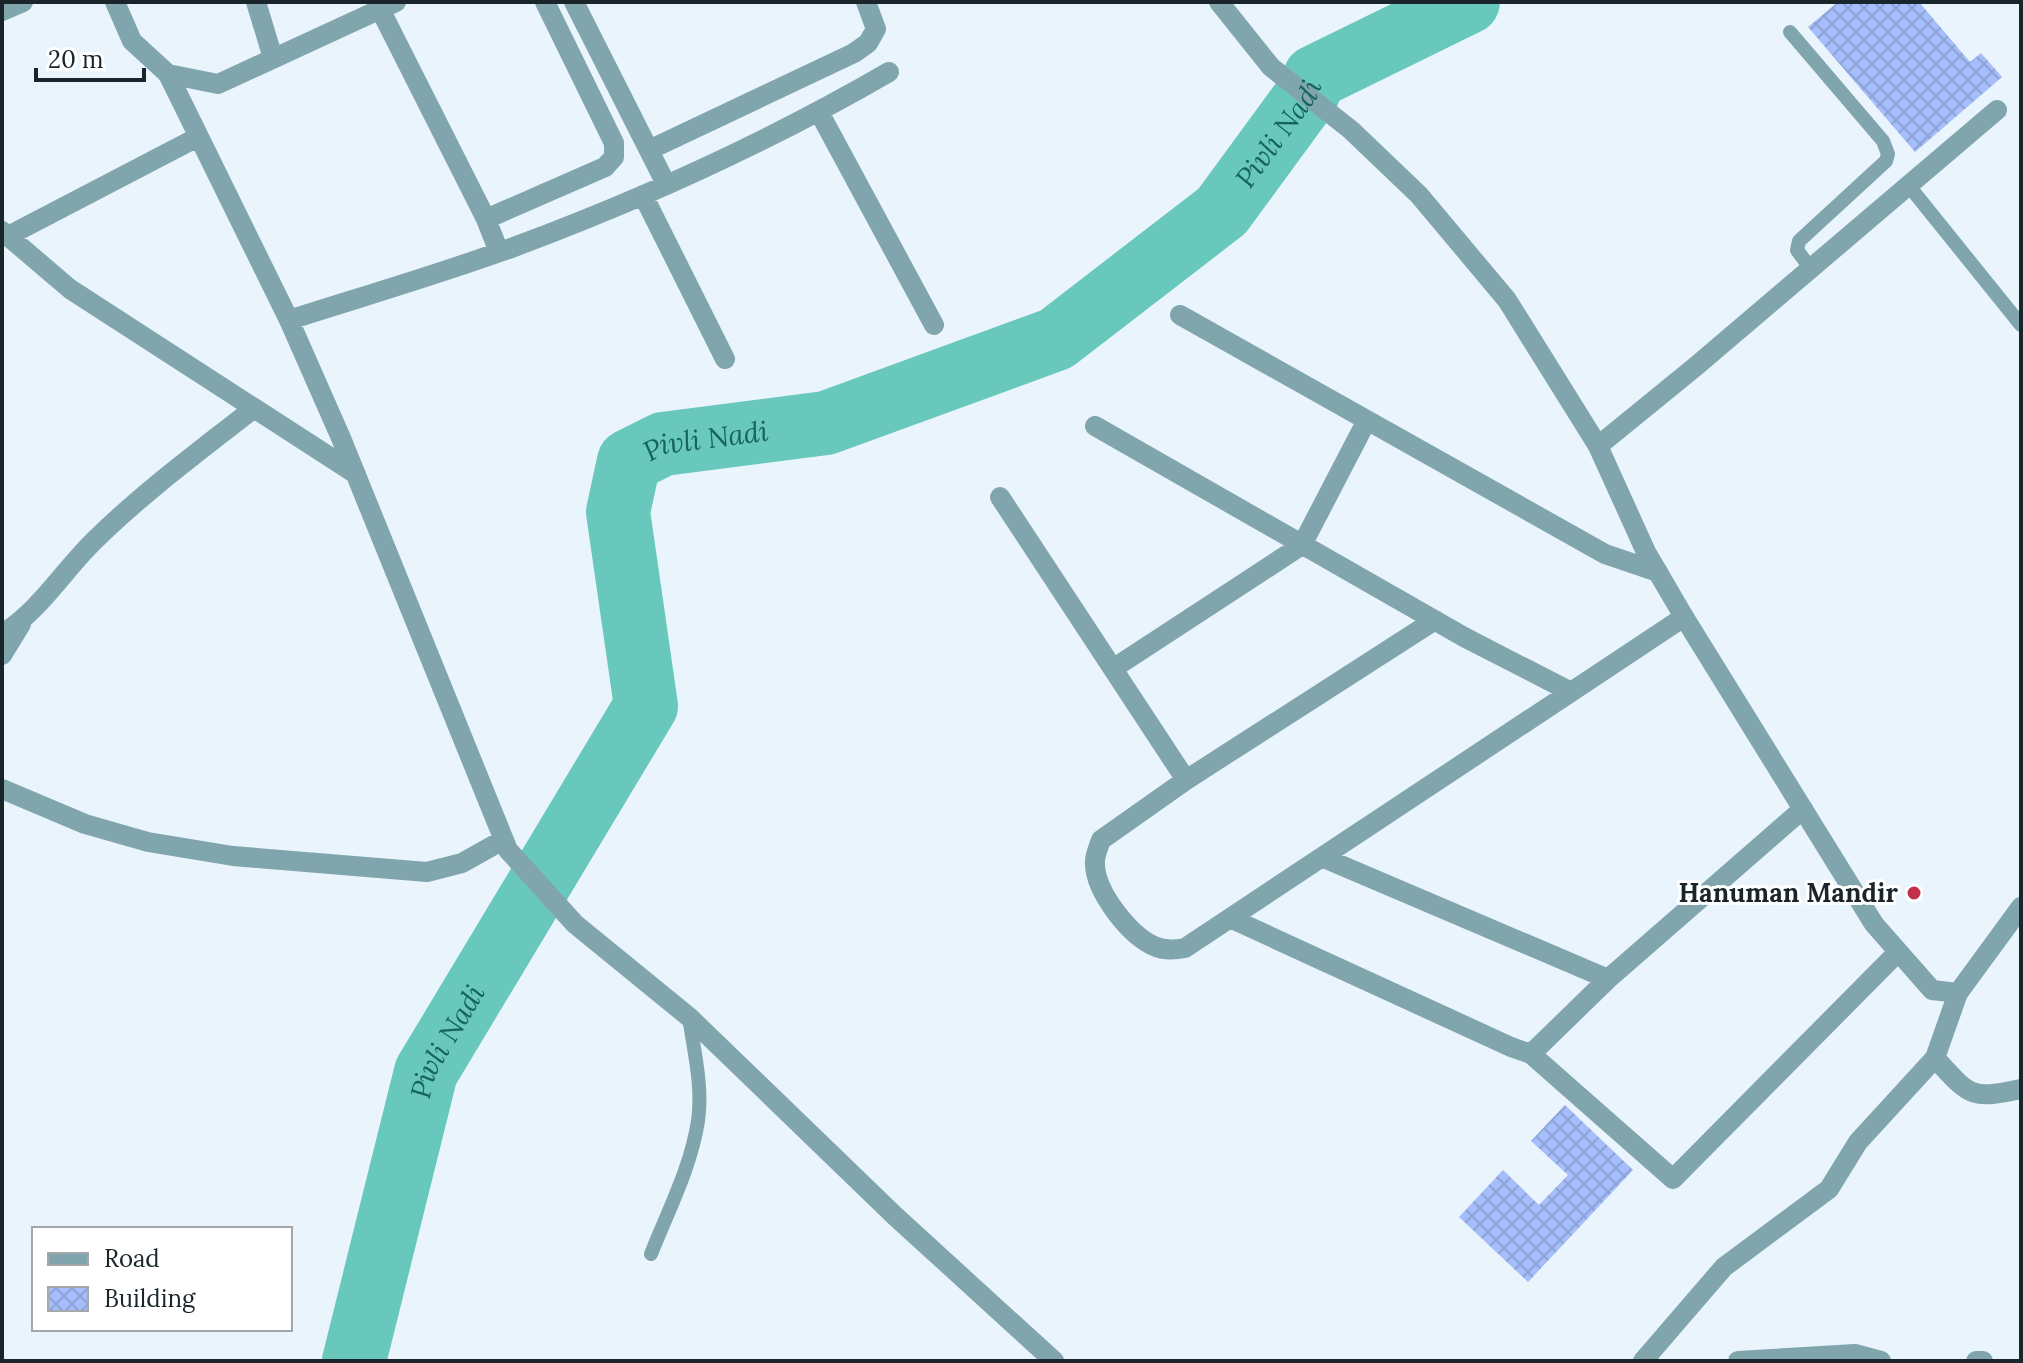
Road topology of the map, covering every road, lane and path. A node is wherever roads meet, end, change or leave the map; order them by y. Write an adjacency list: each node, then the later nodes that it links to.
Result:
1 (23, 2): 9 (street)
2 (115, 2): 13 (street)
3 (256, 2): 11 (street)
4 (545, 2): 21 (street)
5 (574, 2): 17 (street)
6 (866, 2): 17 (street)
7 (1219, 2): 33 (street)
8 (388, 6): 11 (street); 21 (street)
9 (2, 11)
10 (1790, 32): 24 (lane)
11 (273, 58): 13 (street)
12 (889, 72): 15 (street)
13 (168, 74): 16 (street)
14 (1997, 110): 19 (street)
15 (819, 112): 18 (street); 27 (street)
16 (198, 137): 22 (street); 26 (street)
17 (649, 150): 18 (street)
18 (666, 184): 20 (street)
19 (1909, 186): 24 (street); 28 (lane)
20 (643, 195): 23 (street); 29 (street)
21 (486, 219): 23 (street)
22 (5, 234): 30 (street)
23 (499, 252): 26 (street)
24 (1811, 269): 33 (street)
25 (1180, 315): 31 (street)
26 (289, 320): 34 (street)
27 (934, 325)
28 (2021, 325)
29 (725, 359)
30 (254, 408): 34 (street); 40 (street)
31 (1367, 420): 36 (street); 37 (street)
32 (1095, 426): 36 (street)
33 (1598, 446): 37 (street)
34 (356, 474): 48 (street)
35 (1000, 497): 43 (street)
36 (1302, 545): 39 (street); 43 (street)
37 (1658, 572): 38 (street)
38 (1684, 617): 44 (street); 47 (street)
39 (1435, 620): 44 (street); 45 (street)
40 (22, 622): 41 (street); 42 (street)
41 (2, 634)
42 (2, 655)
43 (1114, 668): 45 (street)
44 (1571, 692): 49 (street)
45 (1186, 780): 51 (street)
46 (2, 789): 48 (street)
47 (1803, 809): 52 (street); 53 (street)
48 (506, 845): 55 (street)
49 (1324, 858): 51 (street); 53 (street)
50 (2021, 907): 54 (street)
51 (1232, 919): 56 (street)
52 (1898, 952): 54 (street); 56 (street)
53 (1608, 979): 56 (street)
54 (1958, 993): 57 (street)
55 (689, 1017): 59 (lane); 61 (street)
56 (1531, 1054)
57 (1935, 1058): 58 (street); 62 (street)
58 (2021, 1089)
59 (651, 1254)
60 (1870, 1359): 63 (street)
61 (1054, 1361)
62 (1643, 1361)
63 (1738, 1361)
64 (1976, 1361): 65 (street)
65 (1983, 1361)

